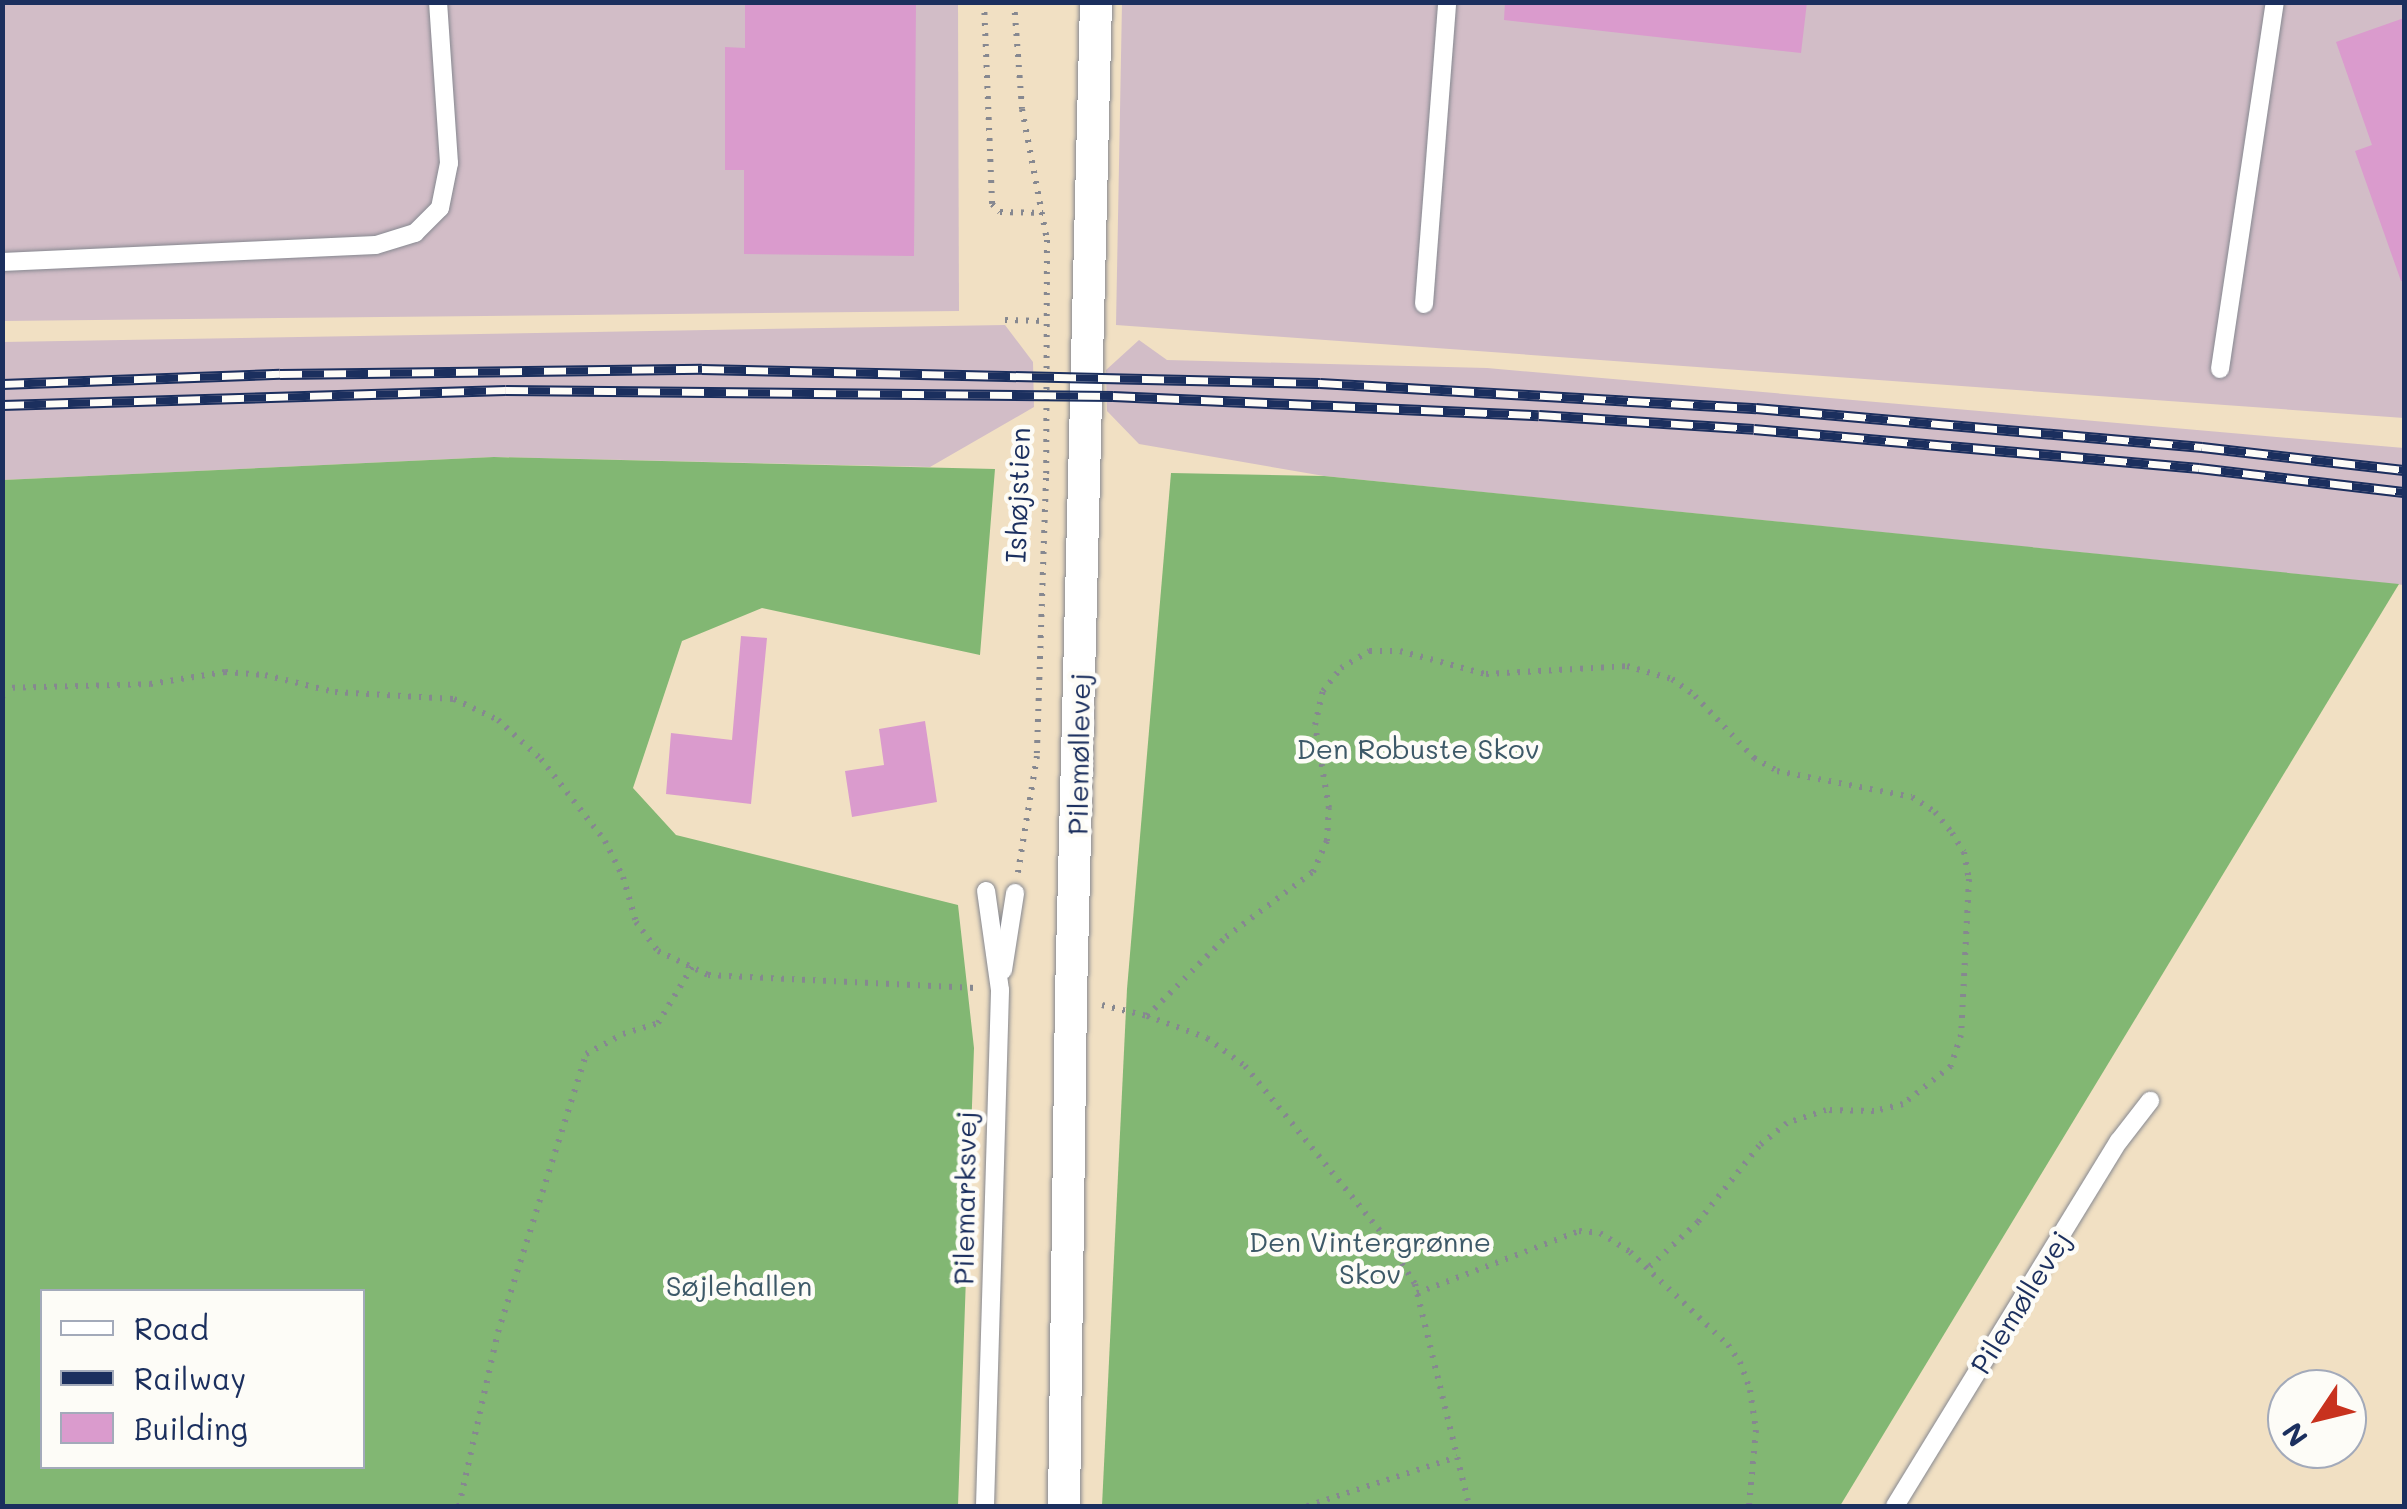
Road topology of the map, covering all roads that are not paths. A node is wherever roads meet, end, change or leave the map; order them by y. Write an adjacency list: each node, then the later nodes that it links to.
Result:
1 (438, 2): 5 (lane)
2 (1096, 2): 13 (street, Pilemøllevej)
3 (1447, 2): 6 (lane)
4 (2276, 2): 7 (lane)
5 (2, 262)
6 (1424, 304)
7 (2220, 369)
8 (986, 891): 10 (lane, Pilemarksvej)
9 (1015, 893): 10 (lane)
10 (1000, 990): 12 (lane, Pilemarksvej)
11 (2150, 1102): 14 (lane, Pilemøllevej)
12 (985, 1506)
13 (1064, 1506)
14 (1895, 1506)

